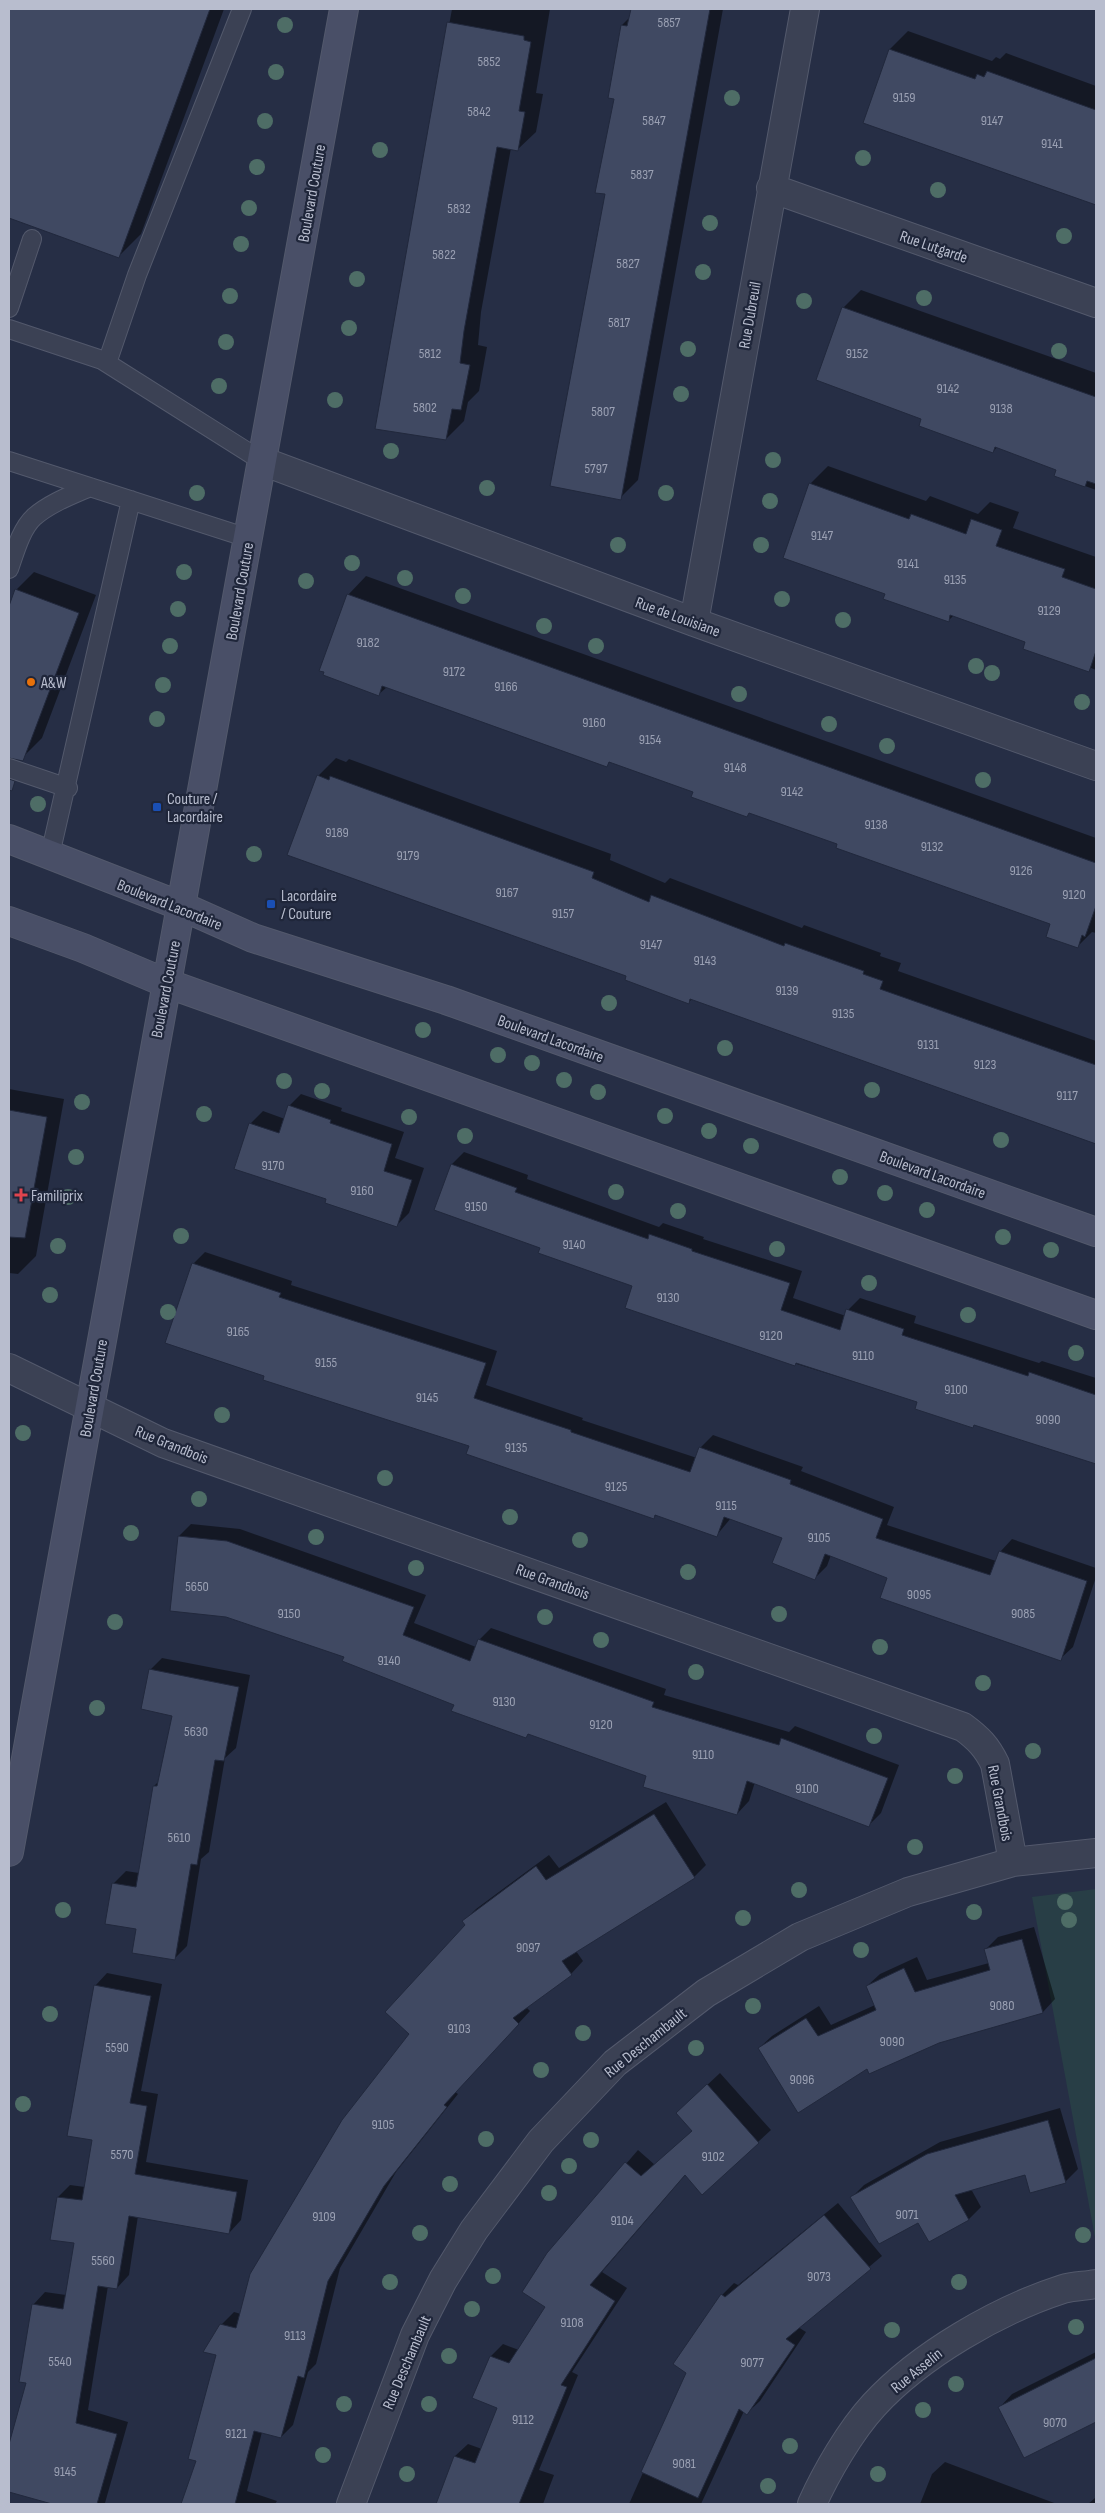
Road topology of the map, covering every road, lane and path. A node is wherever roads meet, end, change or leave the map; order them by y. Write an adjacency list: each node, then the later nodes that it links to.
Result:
1 (242, 9): 9 (lane)
2 (344, 9): 11 (main road, Boulevard Couture)
3 (805, 9): 4 (street, Rue Dubreuil)
4 (771, 188): 6 (street, Rue Lutgarde); 16 (street, Rue Dubreuil)
5 (32, 239): 7 (lane)
6 (1096, 303)
7 (9, 308)
8 (9, 329): 9 (lane)
9 (107, 363): 11 (lane)
10 (9, 461): 12 (lane)
11 (262, 461): 14 (main road, Boulevard Couture); 16 (street, Rue de Louisiane)
12 (90, 487): 13 (lane); 15 (lane)
13 (131, 500): 14 (lane); 19 (lane)
14 (248, 538): 22 (main road, Boulevard Couture)
15 (9, 569)
16 (694, 622): 17 (street, Rue de Louisiane)
17 (1096, 766)
18 (9, 768): 19 (lane)
19 (68, 788): 21 (lane)
20 (9, 839): 21 (main road, Boulevard Lacordaire)
21 (50, 855): 22 (main road, Boulevard Lacordaire)
22 (181, 906): 24 (main road, Boulevard Couture); 25 (main road, Boulevard Lacordaire)
23 (9, 922): 24 (main road)
24 (166, 983): 26 (main road); 28 (main road, Boulevard Couture)
25 (1096, 1232)
26 (1096, 1315)
27 (9, 1368): 28 (street, Rue Grandbois)
28 (89, 1406): 29 (main road, Boulevard Couture); 31 (street, Rue Grandbois)
29 (9, 1852)
30 (1096, 1853): 31 (street, Rue Deschambault)
31 (1013, 1862): 33 (street, Rue Deschambault)
32 (1096, 2284): 34 (street, Rue Asselin)
33 (351, 2504)
34 (812, 2504)

